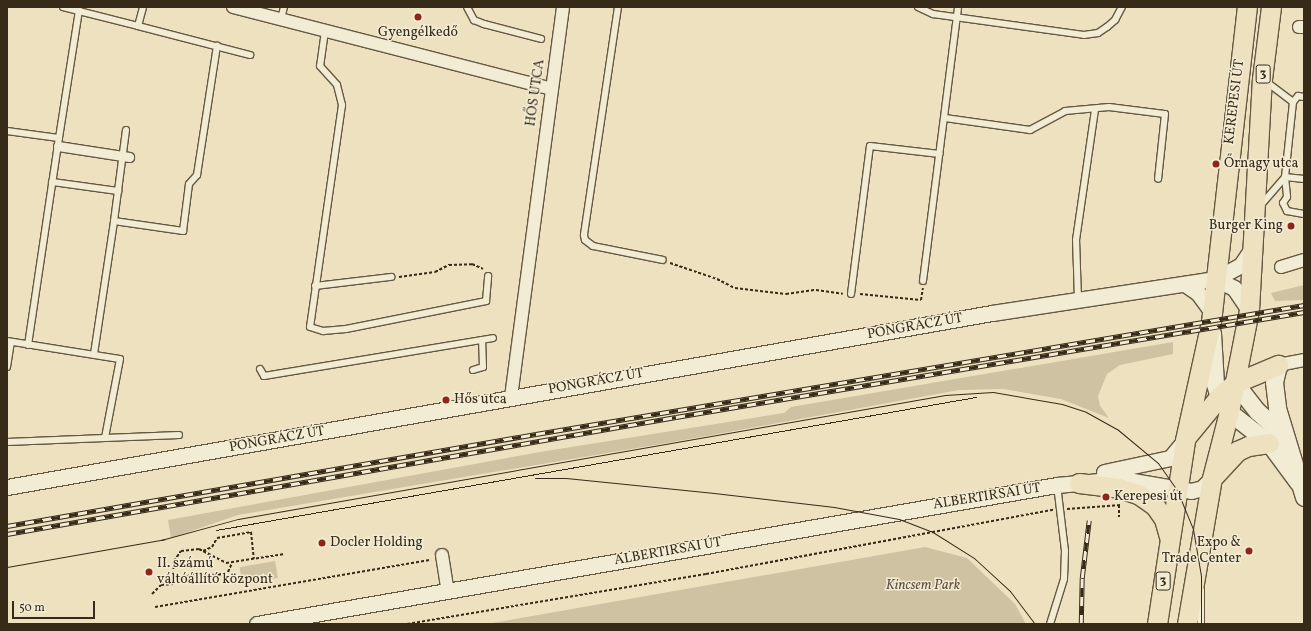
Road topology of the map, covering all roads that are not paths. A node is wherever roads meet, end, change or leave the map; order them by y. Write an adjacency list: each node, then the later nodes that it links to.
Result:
1 (63, 7): 13 (lane)
2 (143, 7): 16 (lane)
3 (233, 7): 15 (street)
4 (284, 7): 15 (lane)
5 (467, 7): 18 (lane)
6 (563, 7): 22 (street, HŐS UTCA)
7 (618, 7): 41 (lane)
8 (918, 7): 14 (lane)
9 (958, 7): 14 (lane)
10 (1122, 7): 14 (lane)
11 (1247, 7): 46 (main road, KEREPESI ÚT / 3)
12 (1271, 7): 21 (main road, KEREPESI ÚT / 3)
13 (79, 11): 16 (lane); 29 (lane)
14 (957, 17): 26 (lane)
15 (280, 19): 17 (street)
16 (138, 26): 19 (lane)
17 (325, 31): 22 (street); 49 (lane)
18 (541, 39)
19 (217, 46): 20 (lane); 39 (lane)
20 (250, 55)
21 (1262, 79): 24 (lane); 37 (main road, KEREPESI ÚT / 3)
22 (552, 89): 66 (street, HŐS UTCA)
23 (1304, 97): 24 (lane)
24 (1293, 102): 32 (lane)
25 (1095, 110): 26 (lane); 33 (lane); 51 (lane)
26 (945, 118): 30 (lane)
27 (126, 130): 31 (lane)
28 (7, 131): 29 (lane)
29 (59, 142): 31 (street); 35 (lane)
30 (940, 154): 47 (lane); 50 (lane)
31 (126, 157): 36 (lane)
32 (1285, 177): 34 (lane); 37 (lane); 38 (lane)
33 (1158, 179)
34 (1304, 179)
35 (52, 182): 36 (lane); 58 (lane)
36 (118, 192): 39 (lane)
37 (1254, 214): 40 (main road, KEREPESI ÚT / 3)
38 (1304, 214)
39 (114, 221): 59 (lane)
40 (1253, 246): 46 (street, PONGRÁCZ ÚT); 52 (main road, KEREPESI ÚT / 3)
41 (663, 260)
42 (1304, 260): 43 (street)
43 (1281, 267)
44 (488, 276): 49 (lane)
45 (391, 277): 49 (lane)
46 (1215, 279): 48 (street, PONGRÁCZ ÚT); 52 (street); 53 (main road, KEREPESI ÚT / 3)
47 (924, 281)
48 (1185, 284): 51 (street, PONGRÁCZ ÚT); 53 (street)
49 (316, 286)
50 (850, 294)
51 (1078, 301): 66 (street, PONGRÁCZ ÚT)
52 (1249, 310): 57 (main road, KEREPESI ÚT / 3)
53 (1211, 317): 67 (main road); 71 (main road, KEREPESI ÚT / 3)
54 (493, 338): 55 (lane)
55 (482, 340): 63 (lane); 64 (lane)
56 (9, 341): 58 (lane); 62 (lane)
57 (1244, 342): 61 (main road); 65 (main road, KEREPESI ÚT / 3)
58 (28, 345): 59 (lane)
59 (94, 354): 69 (lane)
60 (1304, 360): 61 (street)
61 (1278, 365): 65 (main road); 70 (main road)
62 (7, 367)
63 (260, 369)
64 (473, 370)
65 (1235, 383): 67 (main road, KEREPESI ÚT / 3); 70 (main road)
66 (511, 397): 76 (street, PONGRÁCZ ÚT)
67 (1224, 404): 70 (main road); 71 (main road); 74 (main road, KEREPESI ÚT / 3)
68 (179, 435): 69 (lane)
69 (105, 438): 72 (lane)
70 (1276, 439): 74 (main road); 78 (main road)
71 (1184, 440): 73 (street, ALBERTIRSAI ÚT); 77 (main road, KEREPESI ÚT / 3)
72 (7, 442)
73 (1079, 483): 75 (street, ALBERTIRSAI ÚT); 77 (street, ALBERTIRSAI ÚT); 79 (main road)
74 (1207, 483): 77 (street, ALBERTIRSAI ÚT); 80 (main road, KEREPESI ÚT / 3)
75 (1057, 485): 82 (street, ALBERTIRSAI ÚT); 84 (lane)
76 (7, 487)
77 (1177, 490): 79 (main road, KEREPESI ÚT / 3)
78 (1301, 490)
79 (1170, 538): 85 (main road, KEREPESI ÚT / 3)
80 (1198, 552): 86 (main road, KEREPESI ÚT / 3); 87 (lane)
81 (442, 557): 82 (street)
82 (448, 591): 83 (street, ALBERTIRSAI ÚT)
83 (257, 624)
84 (1050, 624)
85 (1157, 624)
86 (1187, 624)
87 (1201, 624)

